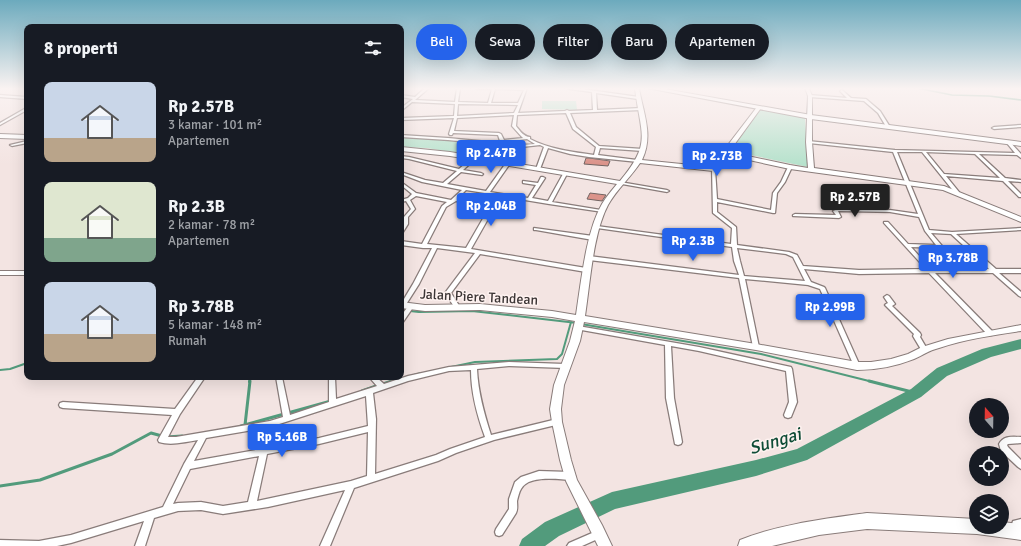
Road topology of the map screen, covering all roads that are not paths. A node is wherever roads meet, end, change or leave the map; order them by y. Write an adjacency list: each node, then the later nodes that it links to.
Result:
1 (19, 113): 13 (street)
2 (507, 113): 10 (street)
3 (516, 113): 21 (street)
4 (568, 113): 31 (street)
5 (642, 113): 33 (street)
6 (755, 113): 36 (street)
7 (791, 113): 11 (highway)
8 (811, 113): 11 (street)
9 (880, 113): 15 (street)
10 (457, 116): 12 (street); 17 (street)
11 (811, 117): 15 (highway); 23 (street)
12 (404, 119)
13 (0, 124)
14 (1021, 126): 16 (street)
15 (888, 127): 24 (highway)
16 (994, 128)
17 (452, 132): 21 (street); 22 (street)
18 (0, 136): 20 (street)
19 (404, 136): 22 (street)
20 (24, 137)
21 (529, 138): 26 (street)
22 (448, 139): 29 (street)
23 (809, 142): 34 (street); 47 (street)
24 (1008, 142): 27 (highway); 39 (street)
25 (24, 143): 28 (street)
26 (539, 144): 29 (street); 30 (street)
27 (1021, 144)
28 (12, 145)
29 (521, 146): 43 (street)
30 (546, 147): 38 (street); 45 (street)
31 (598, 147): 33 (street); 38 (street)
32 (404, 148): 41 (street)
33 (643, 150): 42 (street)
34 (895, 151): 35 (street); 57 (street)
35 (923, 151): 37 (street); 52 (street)
36 (725, 153): 44 (street); 46 (street)
37 (976, 153): 39 (street); 54 (street)
38 (596, 155): 42 (street)
39 (1020, 156)
40 (404, 158): 48 (street)
41 (474, 158): 43 (street); 48 (street)
42 (638, 160): 46 (street); 58 (street)
43 (509, 164): 45 (street); 65 (street)
44 (790, 167): 47 (street); 72 (street)
45 (538, 169): 50 (street)
46 (714, 169): 72 (street)
47 (811, 170): 57 (street)
48 (460, 171): 49 (street); 61 (street)
49 (481, 174)
50 (565, 174): 58 (street); 74 (street)
51 (404, 175): 61 (street)
52 (945, 176): 54 (street); 64 (street)
53 (542, 178): 59 (street)
54 (1004, 180): 55 (street); 68 (street)
55 (1021, 181)
56 (525, 182): 59 (street)
57 (907, 182): 64 (street); 78 (street)
58 (622, 183): 63 (street); 76 (street)
59 (539, 184): 69 (street)
60 (404, 185): 66 (street)
61 (444, 185): 62 (street)
62 (465, 189): 65 (street); 71 (street)
63 (667, 191)
64 (957, 192): 79 (street)
65 (487, 193): 67 (street)
66 (415, 194): 70 (street); 71 (street)
67 (499, 195): 69 (street); 75 (street)
68 (1021, 196)
69 (529, 199): 74 (street)
70 (408, 200): 73 (street); 81 (street)
71 (452, 200): 75 (street); 90 (street)
72 (714, 200): 91 (street)
73 (404, 201)
74 (549, 202): 76 (street)
75 (492, 207): 94 (street)
76 (601, 212): 82 (street)
77 (795, 215): 78 (street)
78 (921, 216): 85 (street)
79 (1021, 220)
80 (886, 222): 89 (street)
81 (404, 227)
82 (597, 227): 87 (street); 91 (street)
83 (536, 229): 87 (street)
84 (1021, 229): 86 (street)
85 (928, 231): 86 (street); 93 (street)
86 (952, 233): 101 (street)
87 (593, 238): 96 (street)
88 (404, 244): 90 (street)
89 (906, 245): 93 (street); 100 (street)
90 (423, 246): 92 (street)
91 (734, 246): 97 (street); 105 (street)
92 (435, 247): 94 (street); 110 (street)
93 (941, 247): 99 (street)
94 (468, 250): 95 (street)
95 (478, 252): 98 (street); 109 (street)
96 (589, 258): 98 (street); 105 (street)
97 (801, 267): 100 (street); 106 (street)
98 (586, 270): 111 (street)
99 (960, 270): 100 (street); 101 (street)
100 (930, 271): 113 (street)
101 (995, 271): 102 (street); 107 (street)
102 (1021, 271)
103 (0, 273): 104 (street)
104 (24, 273)
105 (742, 277): 106 (street); 115 (street)
106 (809, 283): 118 (street)
107 (1021, 295)
108 (887, 297): 116 (street)
109 (457, 307): 110 (street, Jalan Piere Tandean); 111 (street, Jalan Piere Tandean)
110 (406, 308)
111 (579, 323): 114 (street); 115 (street, Jalan Piere Tandean); 117 (street)
112 (1021, 328): 113 (street, Jalan Piere Tandean)
113 (990, 333): 116 (street, Jalan Piere Tandean)
114 (668, 343): 129 (street); 137 (street)
115 (756, 347): 118 (street, Jalan Piere Tandean)
116 (924, 349): 118 (street, Jalan Piere Tandean)
117 (565, 366): 119 (street); 131 (street)
118 (857, 366)
119 (474, 367): 124 (street); 135 (street)
120 (200, 380): 128 (street)
121 (280, 380): 130 (street)
122 (332, 380): 126 (street)
123 (375, 380): 124 (street)
124 (382, 387): 125 (street)
125 (369, 392): 126 (street); 133 (street)
126 (333, 404): 130 (street)
127 (63, 405): 128 (street)
128 (177, 412): 134 (street)
129 (788, 415)
130 (287, 419): 132 (street)
131 (557, 422): 135 (street); 142 (street)
132 (270, 424): 134 (street); 138 (street)
133 (372, 428): 138 (street); 141 (street)
134 (204, 435): 139 (street)
135 (489, 439): 141 (street)
136 (1021, 440): 140 (street)
137 (678, 442)
138 (264, 451): 139 (street); 144 (street)
139 (187, 466): 145 (street)
140 (1021, 466)
141 (371, 478): 143 (street)
142 (571, 478): 150 (street); 151 (street)
143 (351, 485): 144 (street); 154 (street)
144 (252, 506): 145 (street)
145 (166, 510): 146 (street)
146 (151, 515): 152 (street); 153 (street)
147 (969, 526): 157 (highway)
148 (1009, 528): 149 (highway)
149 (1020, 529)
150 (598, 531): 155 (street); 156 (street)
151 (500, 532)
152 (0, 544)
153 (140, 546)
154 (325, 546)
155 (572, 546)
156 (605, 546)
157 (746, 546)

